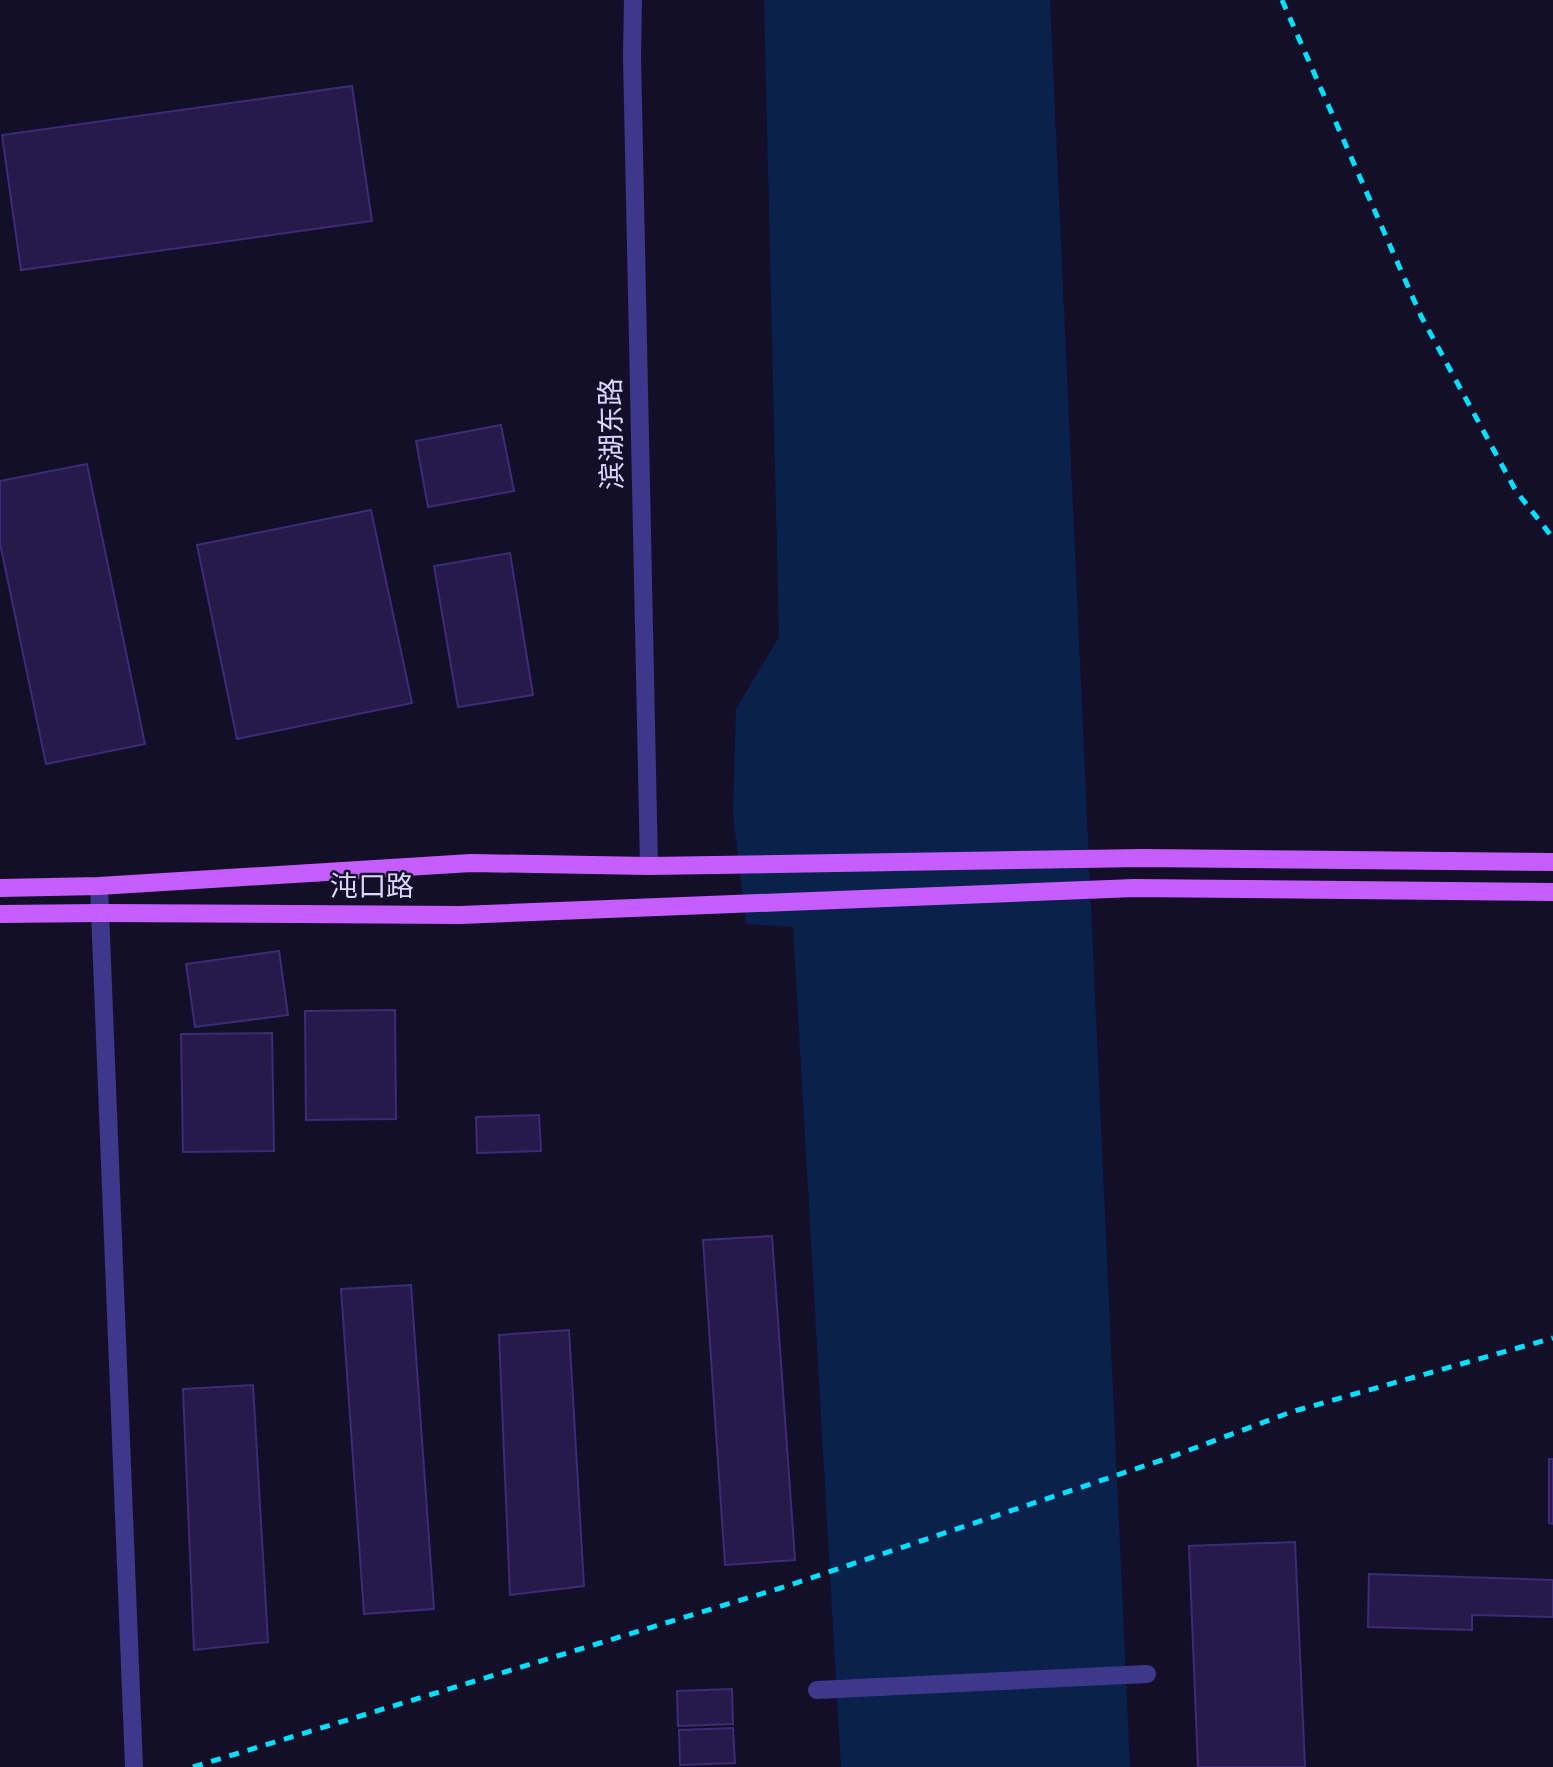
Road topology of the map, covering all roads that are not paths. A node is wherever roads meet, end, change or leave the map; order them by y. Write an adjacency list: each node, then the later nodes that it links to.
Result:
1 (633, 0): 3 (street, 滨湖东路)
2 (1553, 862): 3 (main road, 沌口路)
3 (649, 866): 4 (main road, 沌口路)
4 (99, 886): 5 (main road, 沌口路); 7 (street)
5 (0, 888)
6 (1553, 892): 7 (main road, 沌口路)
7 (100, 913): 8 (main road, 沌口路); 11 (street)
8 (0, 914)
9 (1147, 1674): 10 (street)
10 (817, 1690)
11 (134, 1767)

